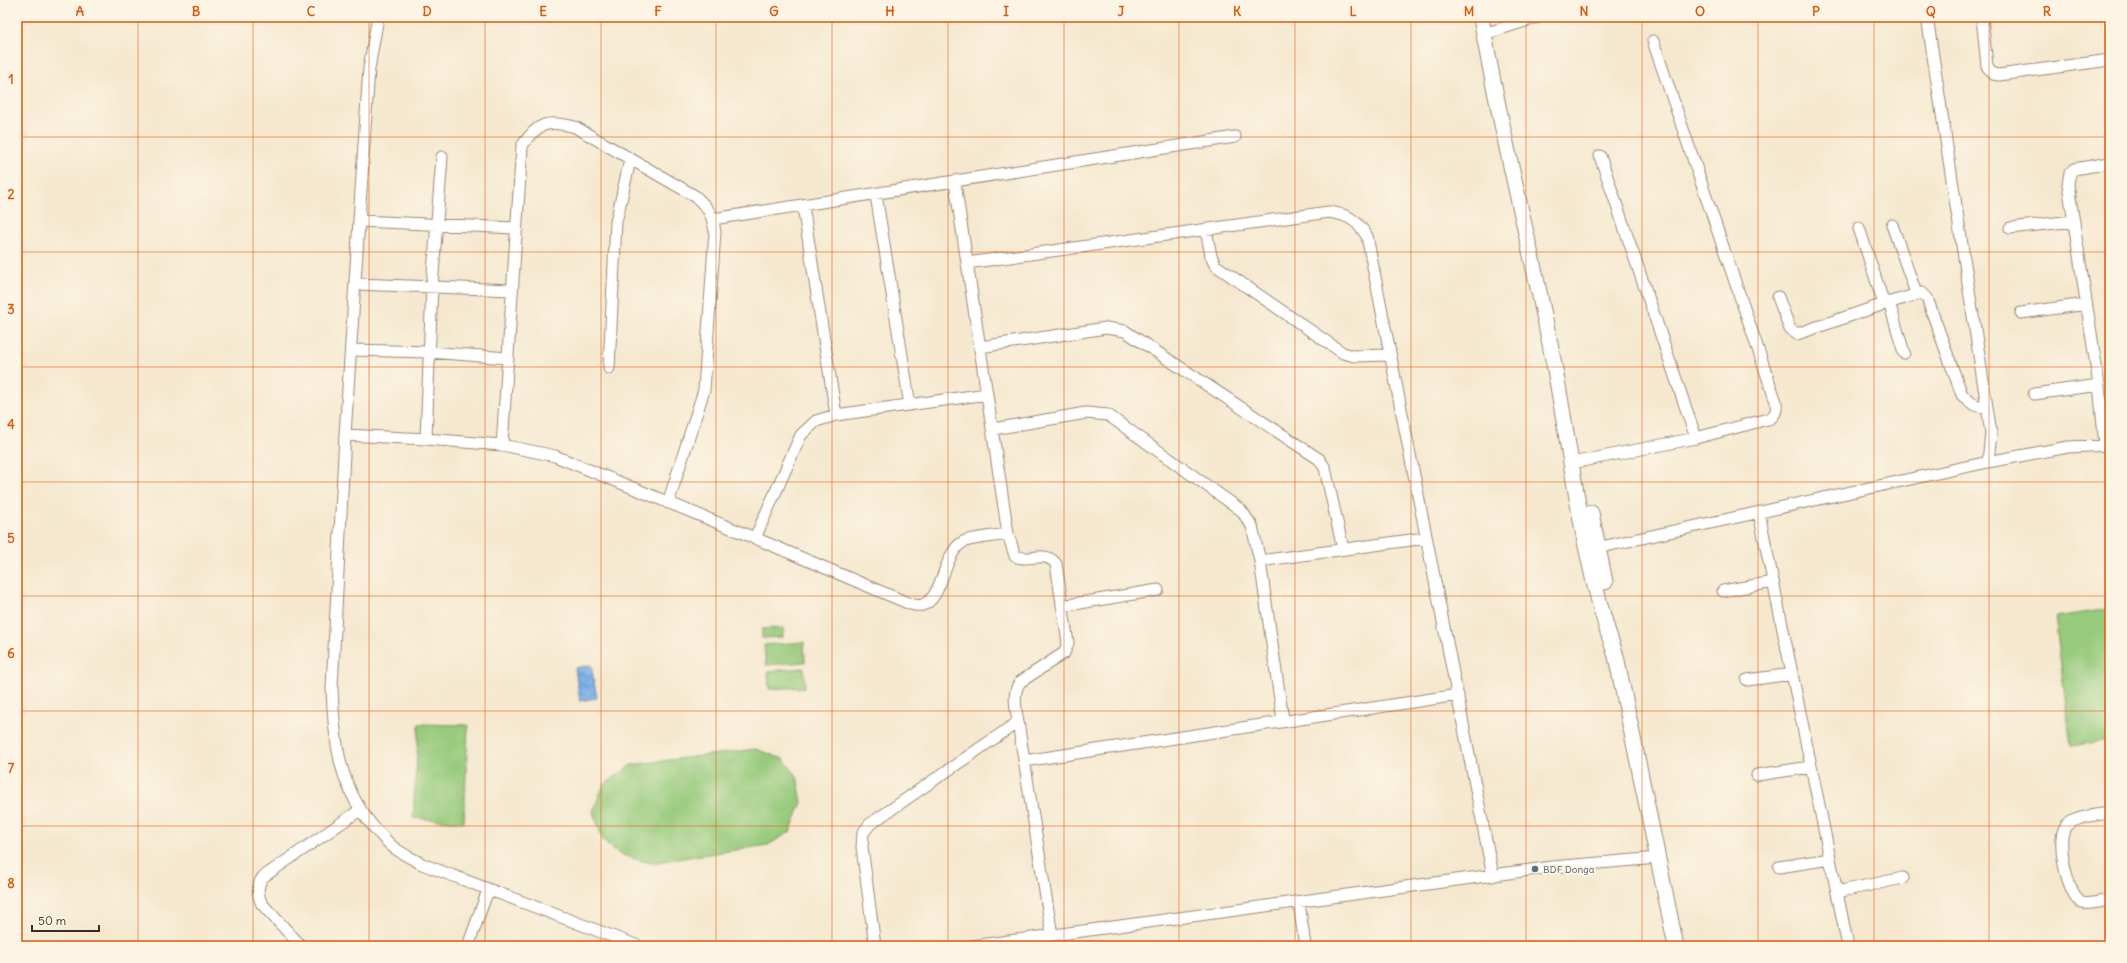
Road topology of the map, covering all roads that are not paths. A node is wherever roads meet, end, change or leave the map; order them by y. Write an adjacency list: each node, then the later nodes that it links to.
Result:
1 (378, 17): 18 (street)
2 (1481, 17): 6 (main road)
3 (1538, 17): 6 (street)
4 (1927, 17): 46 (street)
5 (1982, 17): 8 (street)
6 (1489, 28): 54 (main road)
7 (1653, 41): 50 (street)
8 (2110, 60)
9 (1235, 137): 14 (street)
10 (1600, 156): 50 (street)
11 (442, 157): 20 (street)
12 (630, 160): 17 (street); 22 (street); 41 (street)
13 (2110, 163): 19 (street)
14 (955, 182): 15 (street); 26 (street)
15 (876, 195): 16 (street); 45 (street)
16 (803, 206): 17 (street); 47 (street)
17 (713, 219): 56 (street)
18 (360, 221): 20 (street); 27 (street)
19 (2074, 221): 24 (street); 33 (street)
20 (436, 225): 22 (street); 28 (street)
21 (1892, 225): 30 (street)
22 (516, 228): 29 (street)
23 (1859, 228): 32 (street)
24 (2010, 228)
25 (1206, 230): 26 (street); 39 (street); 39 (street)
26 (967, 263): 35 (street)
27 (356, 284): 28 (street); 36 (street)
28 (432, 286): 29 (street); 37 (street)
29 (512, 290): 40 (street)
30 (1916, 293): 32 (street); 46 (street)
31 (1778, 297): 32 (street)
32 (1886, 303): 38 (street)
33 (2086, 304): 34 (street); 42 (street)
34 (2021, 313)
35 (980, 347): 43 (street); 61 (street)
36 (352, 350): 37 (street); 49 (street)
37 (429, 352): 40 (street); 51 (street)
38 (1904, 353)
39 (1390, 355): 60 (street)
40 (508, 358): 52 (street)
41 (609, 368)
42 (2099, 385): 44 (street); 53 (street)
43 (987, 394): 45 (street); 48 (street)
44 (2034, 394)
45 (910, 405): 47 (street)
46 (1987, 409): 55 (street)
47 (836, 415): 59 (street)
48 (993, 429): 58 (street); 63 (street)
49 (345, 435): 51 (street); 76 (street)
50 (1696, 438): 54 (street)
51 (426, 439): 52 (street)
52 (502, 445): 56 (street)
53 (2107, 445): 55 (street)
54 (1577, 462): 62 (main road)
55 (1988, 462): 57 (street)
56 (668, 503): 59 (street)
57 (1759, 513): 62 (street); 64 (street)
58 (1008, 534): 59 (street); 67 (street)
59 (755, 538)
60 (1425, 538): 61 (street); 70 (street)
61 (1343, 549): 63 (street)
62 (1593, 549): 78 (main road)
63 (1260, 561): 71 (street)
64 (1773, 582): 66 (street); 68 (street)
65 (1158, 590): 67 (street)
66 (1723, 591)
67 (1062, 606): 72 (street)
68 (1792, 674): 69 (street); 74 (street)
69 (1747, 680)
70 (1458, 695): 71 (street); 81 (street)
71 (1283, 720): 73 (street)
72 (1018, 722): 73 (street); 93 (street)
73 (1024, 762): 87 (street)
74 (1811, 767): 75 (street); 79 (street)
75 (1757, 774)
76 (360, 810): 83 (street); 90 (street)
77 (2110, 813): 85 (street)
78 (1658, 858): 81 (street); 96 (main road)
79 (1830, 859): 80 (street); 84 (street)
80 (1779, 868)
81 (1493, 876): 86 (street)
82 (1903, 878): 84 (street)
83 (488, 890): 88 (street); 91 (street)
84 (1837, 892): 97 (street)
85 (2110, 900)
86 (1299, 902): 87 (street); 95 (street)
87 (1052, 935): 89 (street)
88 (625, 944): 92 (street)
89 (996, 944): 94 (street)
90 (301, 946)
91 (468, 946)
92 (638, 946)
93 (875, 946)
94 (972, 946)
95 (1305, 946)
96 (1676, 946)
97 (1848, 946)

